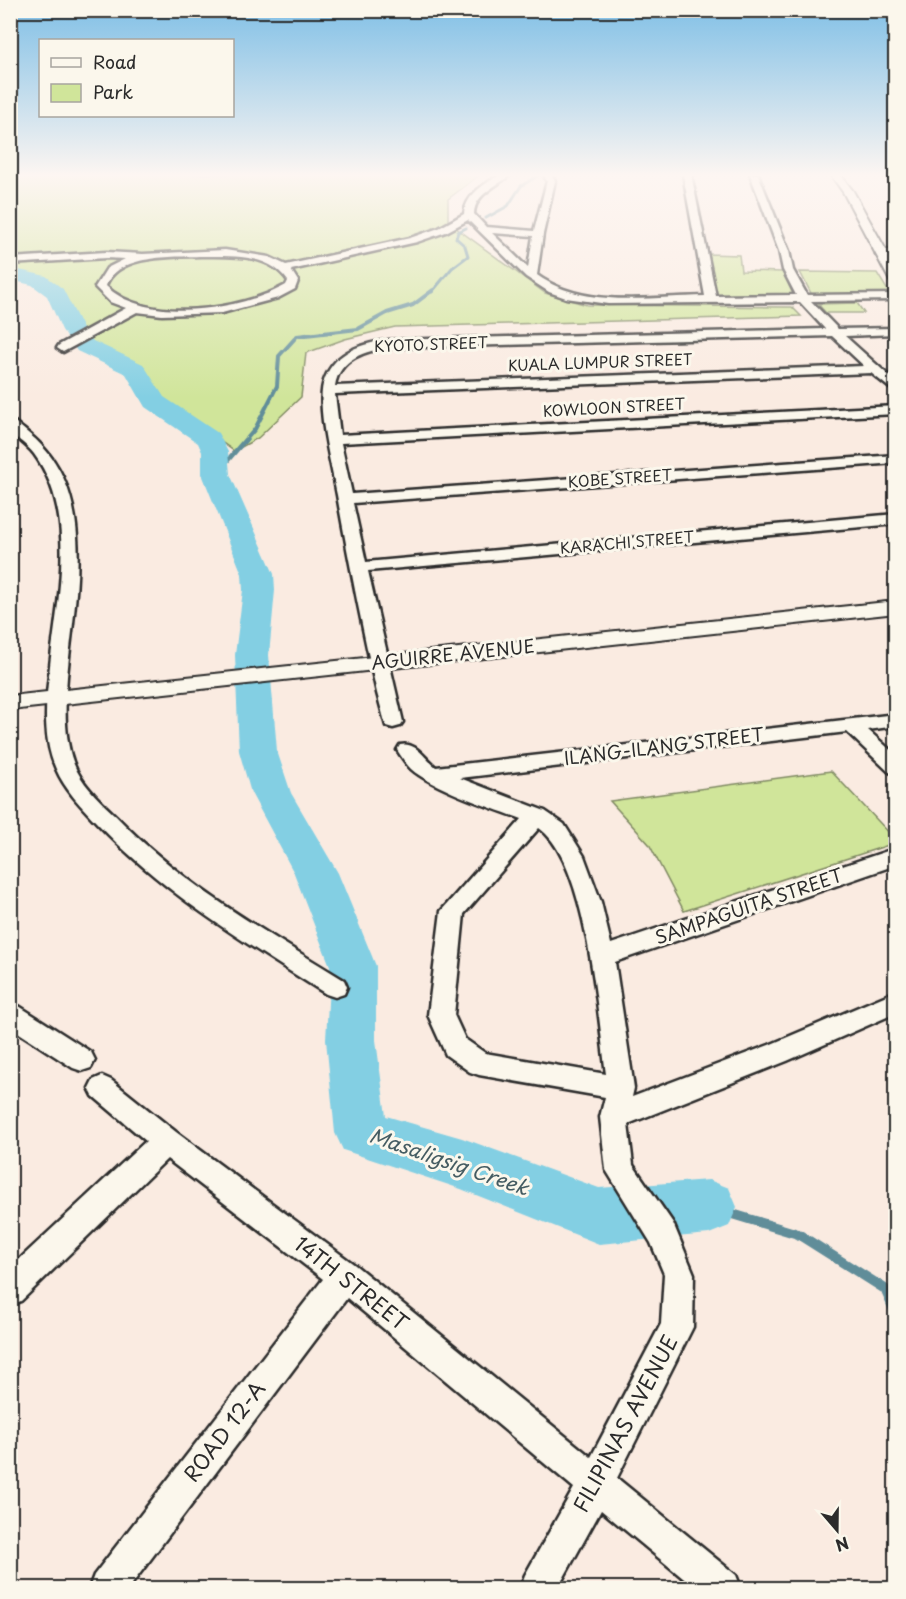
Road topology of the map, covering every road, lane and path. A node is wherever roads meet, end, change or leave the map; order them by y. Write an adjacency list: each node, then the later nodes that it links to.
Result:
1 (376, 249): 11 (street)
2 (502, 249): 12 (street)
3 (536, 249): 12 (street)
4 (701, 249): 15 (street)
5 (783, 249): 16 (street)
6 (878, 249): 7 (street)
7 (880, 253): 8 (street); 13 (street)
8 (896, 253)
9 (142, 257): 10 (street); 11 (street); 17 (street)
10 (10, 261)
11 (285, 268): 17 (street)
12 (532, 275): 15 (street)
13 (896, 281)
14 (896, 297): 16 (street)
15 (711, 300): 16 (street)
16 (804, 300): 19 (street)
17 (135, 308): 20 (street)
18 (896, 331): 19 (street, KYOTO STREET)
19 (835, 333): 21 (street); 23 (street, KYOTO STREET)
20 (67, 346)
21 (874, 369): 22 (street); 23 (street, KUALA LUMPUR STREET)
22 (896, 388)
23 (328, 390): 26 (street)
24 (896, 410): 26 (street, KOWLOON STREET)
25 (10, 425): 33 (street)
26 (333, 439): 28 (street)
27 (896, 459): 28 (street, KOBE STREET)
28 (345, 499): 30 (street)
29 (896, 519): 30 (street, KARACHI STREET)
30 (359, 567): 32 (street)
31 (896, 607): 32 (street, AGUIRRE AVENUE)
32 (379, 664): 33 (street, AGUIRRE AVENUE); 36 (street)
33 (56, 698): 34 (street, AGUIRRE AVENUE); 44 (street)
34 (10, 703)
35 (896, 720): 37 (street, ILANG-ILANG STREET)
36 (393, 722)
37 (851, 725): 39 (street); 40 (street, ILANG-ILANG STREET)
38 (407, 750): 40 (street)
39 (896, 767)
40 (432, 774): 41 (street)
41 (537, 816): 43 (street); 49 (street)
42 (896, 856): 43 (street, SAMPAGUITA STREET)
43 (602, 957): 49 (street)
44 (335, 987)
45 (896, 1001): 50 (street)
46 (10, 1013): 47 (street)
47 (82, 1060)
48 (102, 1088): 51 (street, 14TH STREET)
49 (621, 1088): 50 (street, FILIPINAS AVENUE)
50 (614, 1118): 54 (street, FILIPINAS AVENUE)
51 (166, 1141): 52 (street, 14TH STREET); 53 (street)
52 (344, 1276): 54 (street, 14TH STREET); 55 (street, ROAD 12-A)
53 (10, 1290)
54 (596, 1484): 56 (street, FILIPINAS AVENUE); 57 (street, 14TH STREET)
55 (107, 1588)
56 (538, 1588)
57 (723, 1588)

